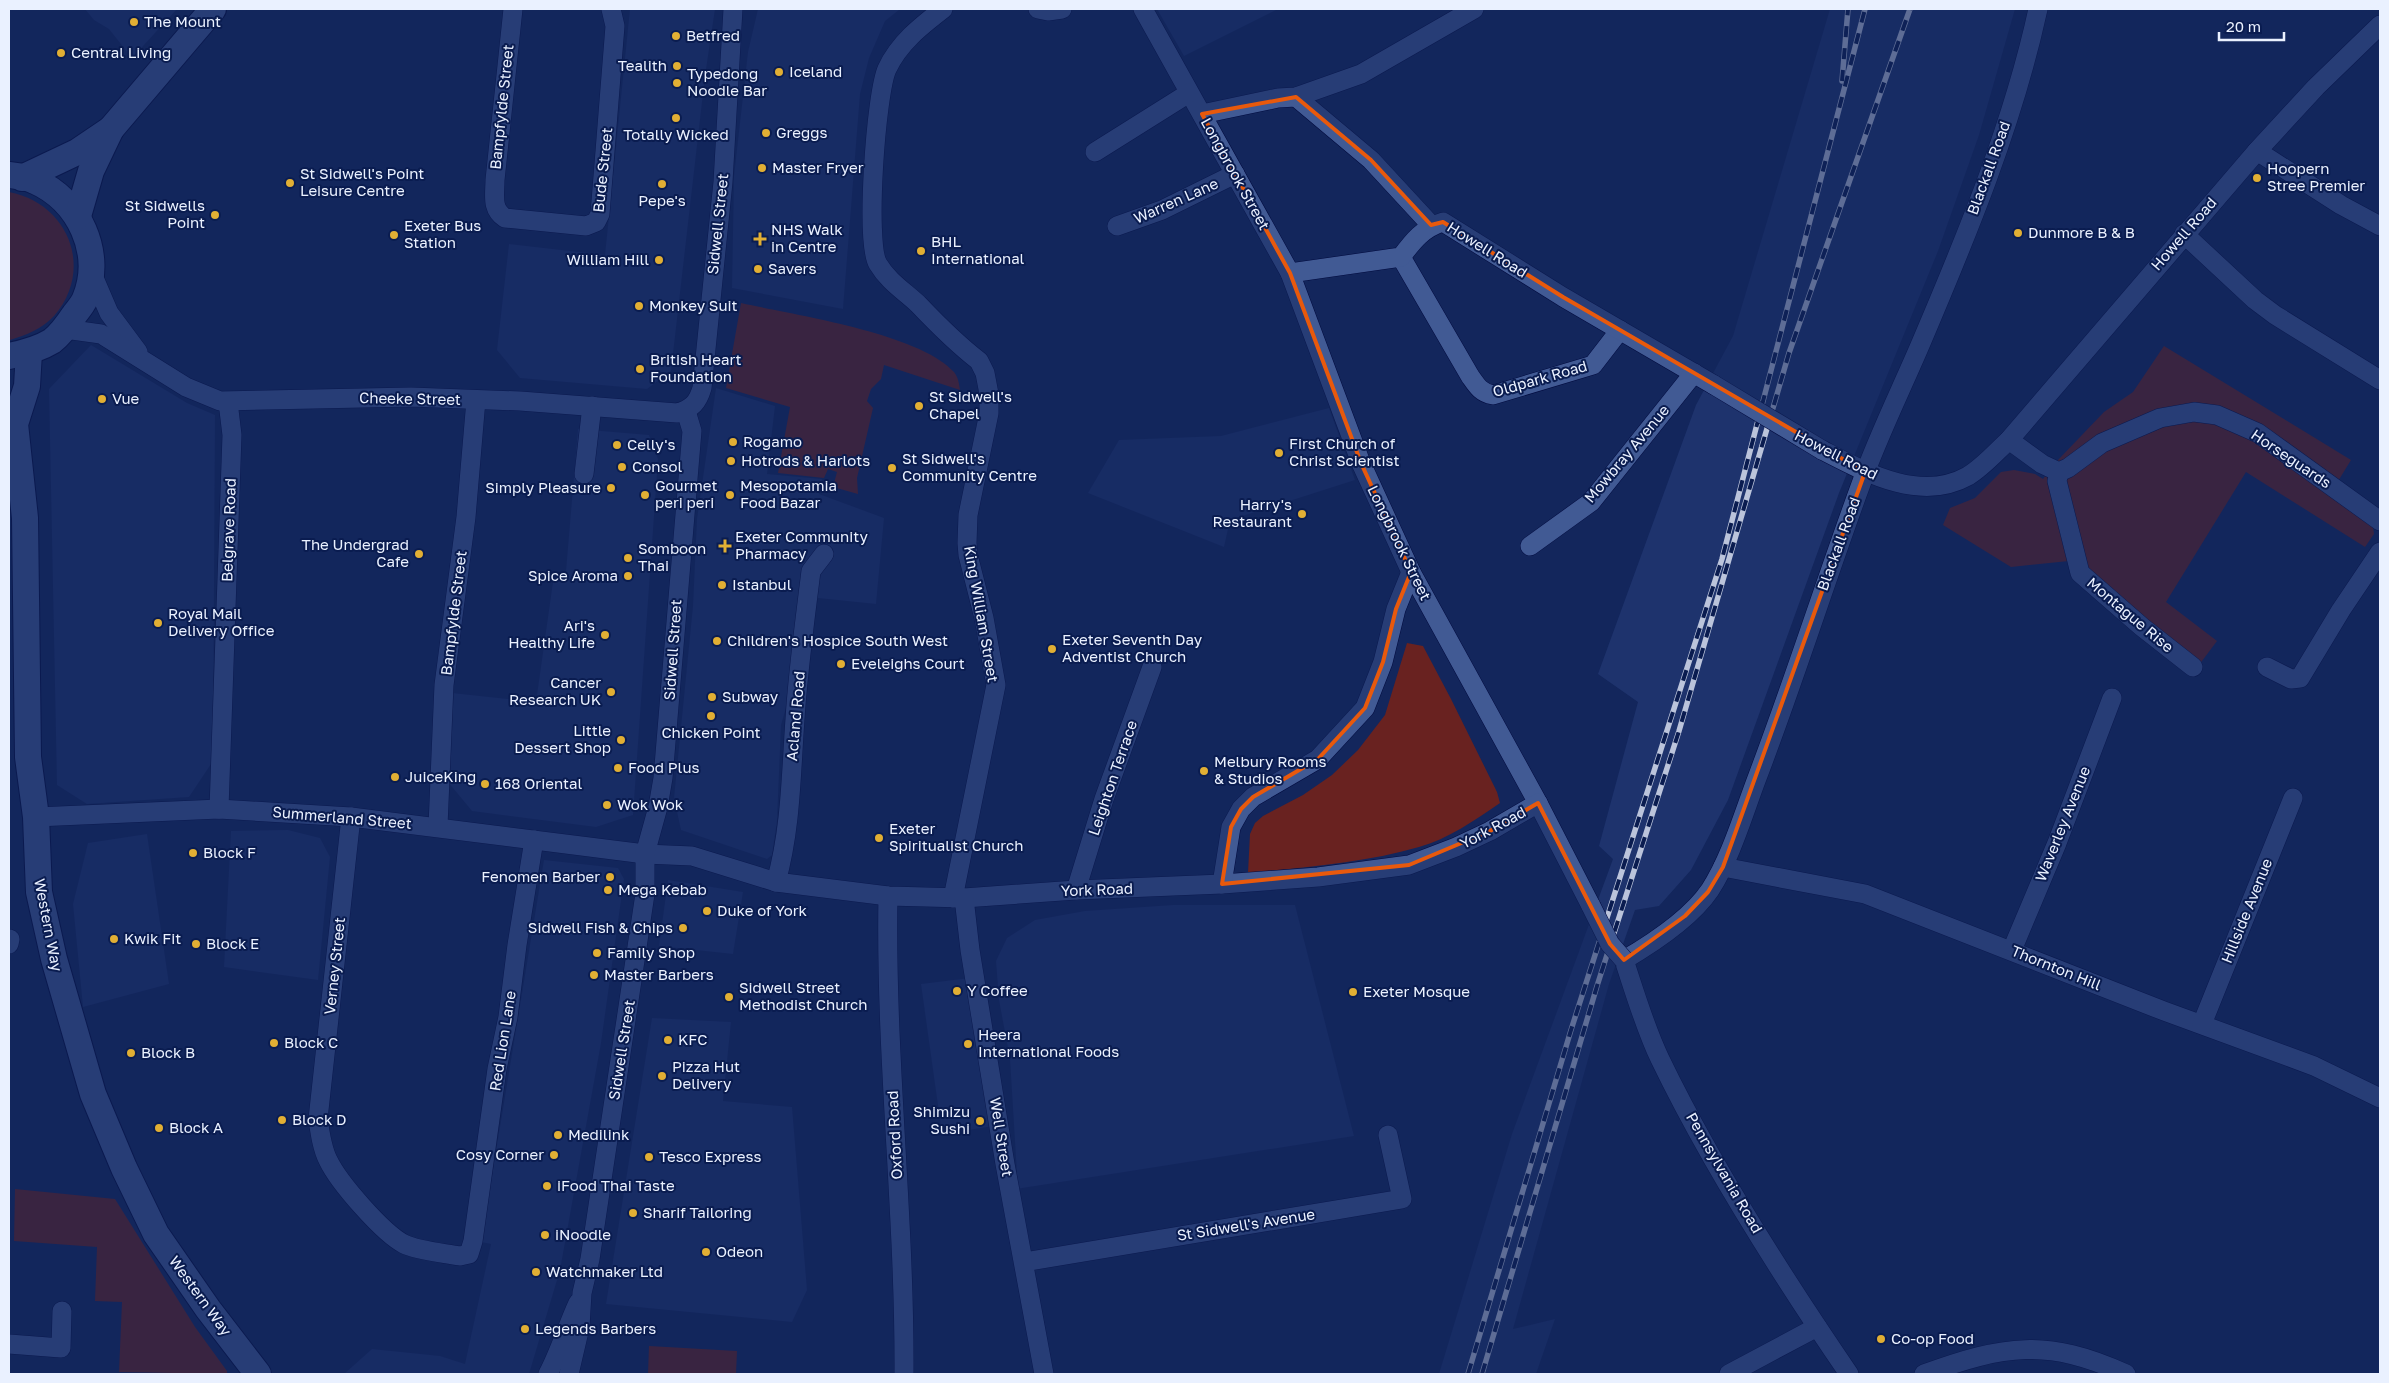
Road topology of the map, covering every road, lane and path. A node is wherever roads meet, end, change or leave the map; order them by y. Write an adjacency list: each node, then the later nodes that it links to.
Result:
1 (213, 9): 15 (main road)
2 (513, 9): 20 (street, Bampfylde Street)
3 (611, 9): 20 (street, Bude Street)
4 (733, 9): 38 (street, Sidwell Street)
5 (943, 9): 66 (street, King William Street)
6 (1038, 9): 7 (street)
7 (1062, 9)
8 (1143, 9): 12 (street, Longbrook Street)
9 (1474, 9): 13 (street)
10 (2038, 9): 41 (street, Blackall Road)
11 (2380, 27): 16 (street, Howell Road)
12 (1190, 93): 14 (street, Longbrook Street); 17 (street)
13 (1296, 97): 14 (street); 22 (street, Howell Road)
14 (1202, 114): 19 (street, Longbrook Street)
15 (111, 129): 18 (main road); 21 (main road)
16 (2257, 151): 24 (street); 25 (street, Howell Road)
17 (1095, 152)
18 (14, 173): 21 (main road)
19 (1235, 174): 23 (street, Warren Lane); 28 (street, Longbrook Street)
20 (494, 205)
21 (78, 216): 27 (main road)
22 (1437, 224): 26 (street); 30 (street, Howell Road)
23 (1117, 226)
24 (2380, 226)
25 (2184, 234): 34 (street); 40 (street, Howell Road)
26 (1401, 257): 28 (street); 30 (street, Oldpark Road)
27 (91, 271): 29 (main road); 32 (street, Cheeke Street)
28 (1290, 273): 48 (street, Longbrook Street)
29 (65, 329): 31 (main road); 32 (street, Cheeke Street)
30 (1620, 330): 33 (street, Howell Road)
31 (19, 354): 39 (main road, Western Way)
32 (144, 360): 36 (street, Cheeke Street)
33 (1694, 373): 41 (street, Howell Road, bridge); 45 (street, Mowbray Avenue)
34 (2380, 380)
35 (476, 400): 36 (street, Cheeke Street); 37 (street, Cheeke Street); 58 (street, Bampfylde Street)
36 (228, 402): 55 (street, Belgrave Road)
37 (592, 406): 38 (street, Cheeke Street); 43 (street)
38 (686, 411): 60 (street, Sidwell Street)
39 (12, 419): 56 (main road, Western Way)
40 (2009, 440): 41 (street, Howell Road); 42 (street)
41 (1865, 472): 61 (street, Blackall Road)
42 (2059, 472): 44 (street, Horseguards); 50 (street, Montague Rise)
43 (584, 474)
44 (2380, 521)
45 (1530, 546)
46 (2380, 552): 51 (street)
47 (824, 554): 62 (street, Acland Road)
48 (1412, 572): 54 (street, Longbrook Street); 63 (street)
49 (1152, 666): 64 (street, Leighton Terrace)
50 (2193, 667)
51 (2267, 667)
52 (2112, 698): 67 (street, Waverley Avenue)
53 (2293, 798): 69 (street, Hillside Avenue)
54 (1538, 803): 63 (street, York Road); 68 (street, Longbrook Street, bridge)
55 (220, 810): 56 (street, Summerland Street); 57 (street, Summerland Street)
56 (36, 817): 78 (main road, Western Way)
57 (351, 817): 58 (street, Summerland Street); 72 (street, Verney Street)
58 (438, 826): 59 (street, Summerland Street)
59 (534, 840): 60 (street, Summerland Street); 72 (street, Red Lion Lane)
60 (645, 854): 62 (street, York Road); 74 (street, Sidwell Street)
61 (1722, 867): 67 (street, Thornton Hill); 68 (street, Blackall Road)
62 (776, 882): 65 (street, York Road)
63 (1222, 884): 64 (street, York Road)
64 (1076, 890): 66 (street, York Road)
65 (888, 896): 66 (street, York Road); 81 (street, Oxford Road)
66 (958, 898): 73 (street, Well Street)
67 (2012, 950): 69 (street, Thornton Hill)
68 (1624, 960): 76 (street, Pennsylvania Road)
69 (2202, 1024): 70 (street, Thornton Hill)
70 (2380, 1098)
71 (1388, 1134): 73 (street, St Sidwell's Avenue)
72 (473, 1241)
73 (1024, 1262): 82 (street, Well Street)
74 (582, 1293): 79 (street, Sidwell Street); 80 (street, Sidwell Street)
75 (62, 1311): 77 (street)
76 (1818, 1327): 83 (street); 84 (street, Pennsylvania Road)
77 (9, 1344)
78 (258, 1374)
79 (548, 1374)
80 (569, 1374)
81 (904, 1374)
82 (1044, 1374)
83 (1729, 1374)
84 (1849, 1374)
85 (1924, 1374): 86 (street)
86 (2126, 1374)

